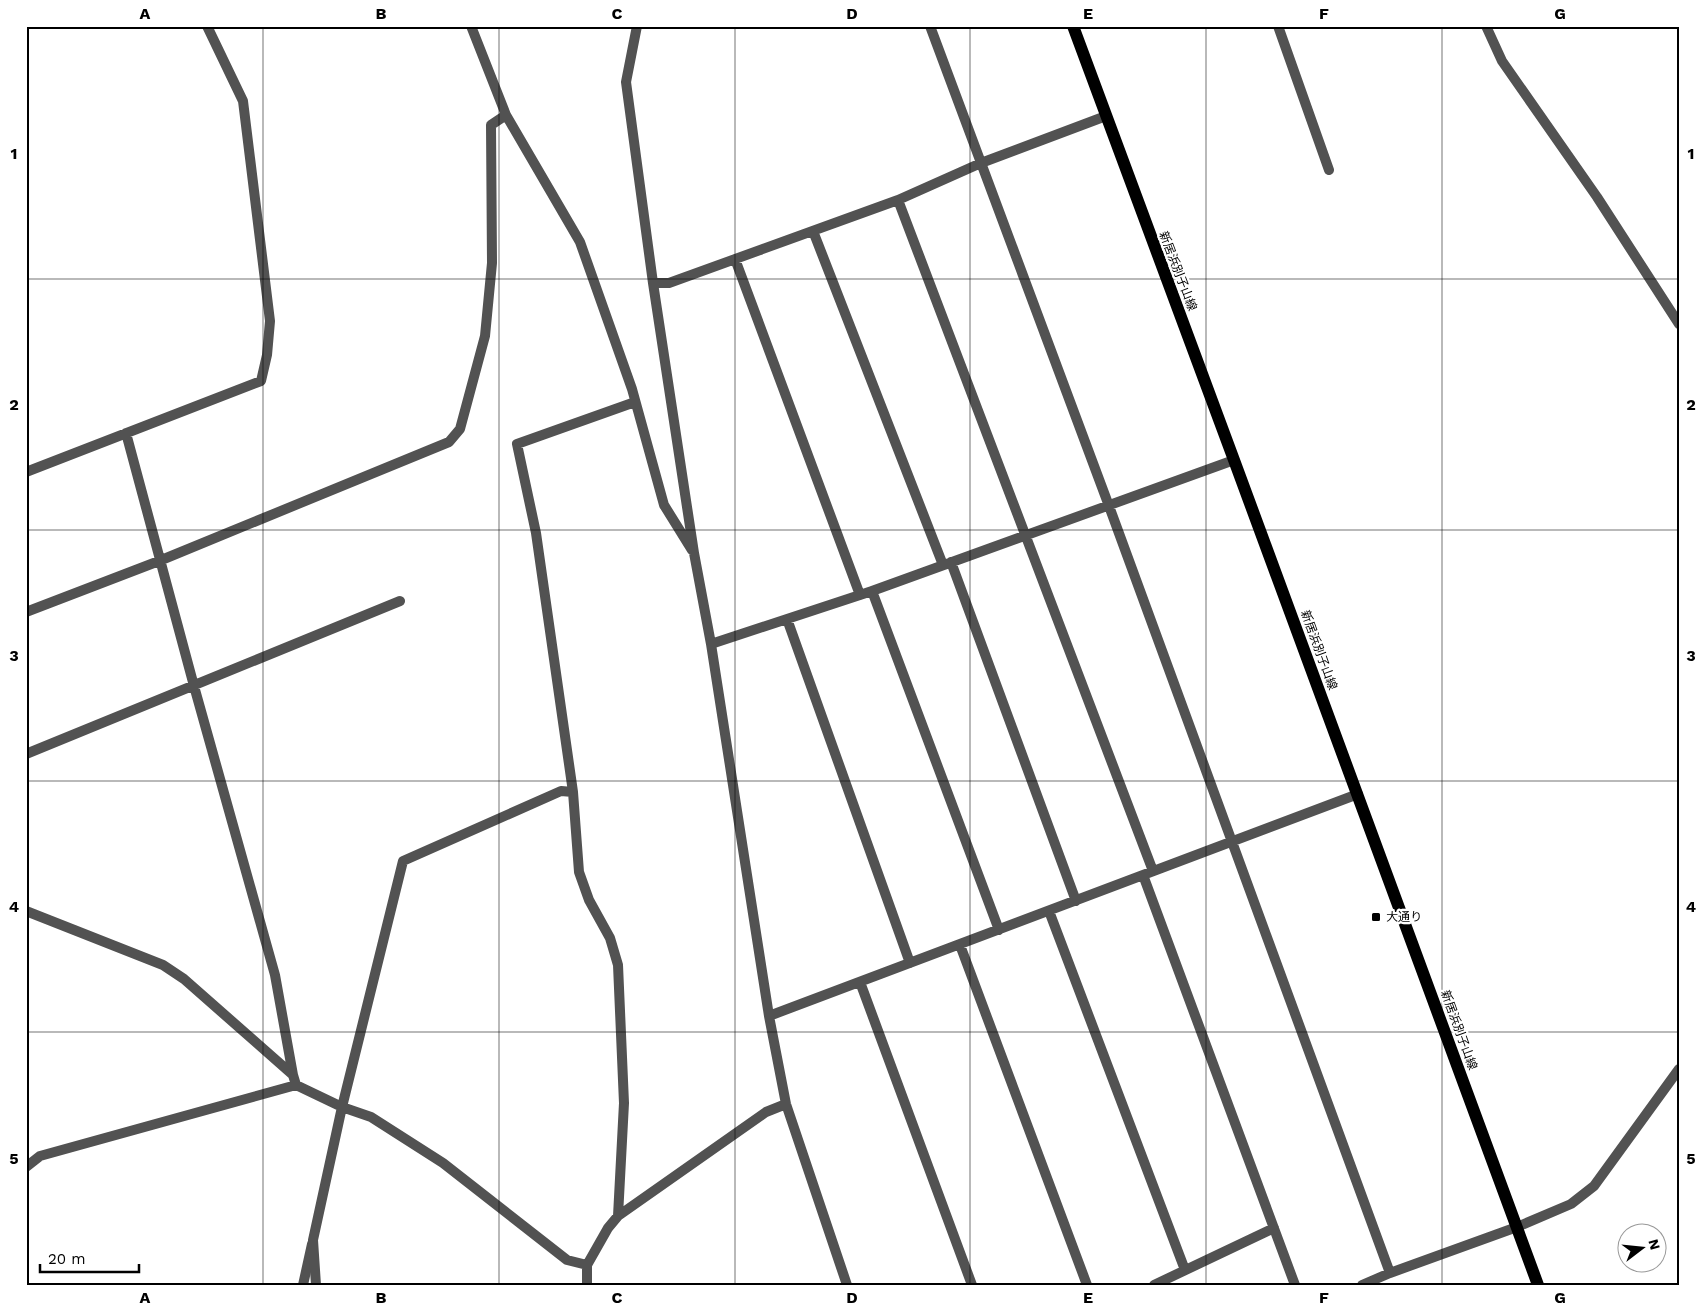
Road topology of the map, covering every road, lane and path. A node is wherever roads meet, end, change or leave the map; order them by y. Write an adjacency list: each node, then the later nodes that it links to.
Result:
1 (206, 26): 18 (street)
2 (471, 26): 8 (street)
3 (637, 26): 15 (street)
4 (930, 26): 10 (street)
5 (1073, 26): 9 (main road, 新居浜別子山線)
6 (1278, 26): 11 (street)
7 (1486, 26): 16 (street)
8 (506, 115): 17 (street); 24 (street)
9 (1106, 116): 10 (street); 19 (main road, 新居浜別子山線)
10 (981, 163): 12 (street); 21 (street)
11 (1329, 170)
12 (898, 200): 13 (street); 22 (street)
13 (813, 231): 14 (street); 25 (street)
14 (735, 259): 15 (street); 27 (street)
15 (653, 283): 23 (street)
16 (1679, 324)
17 (635, 402): 23 (street); 34 (street)
18 (126, 433): 20 (street); 24 (street)
19 (1234, 460): 21 (street); 35 (main road, 新居浜別子山線)
20 (26, 472)
21 (1109, 506): 22 (street); 36 (street)
22 (1026, 536): 25 (street); 37 (street)
23 (694, 553): 31 (street)
24 (160, 561): 29 (street); 32 (street)
25 (947, 564): 26 (street); 39 (street)
26 (872, 591): 27 (street); 42 (street)
27 (860, 595): 30 (street)
28 (400, 601): 32 (street)
29 (26, 612)
30 (786, 619): 31 (street); 44 (street)
31 (712, 644): 46 (street)
32 (194, 686): 33 (street); 48 (street)
33 (26, 754)
34 (573, 792): 51 (street); 53 (street)
35 (1358, 794): 36 (street); 54 (main road, 新居浜別子山線)
36 (1232, 842): 37 (street); 59 (street)
37 (1153, 871): 38 (street)
38 (1142, 875): 39 (street); 55 (street)
39 (1076, 900): 41 (street)
40 (26, 911): 48 (street)
41 (1049, 911): 42 (street); 58 (street)
42 (999, 930): 43 (street)
43 (960, 945): 44 (street); 65 (street)
44 (910, 963): 45 (street)
45 (860, 982): 46 (street); 64 (street)
46 (770, 1016): 50 (street)
47 (1679, 1069): 54 (street)
48 (293, 1075): 49 (street)
49 (296, 1085): 51 (street); 52 (street)
50 (786, 1104): 53 (street); 63 (street)
51 (342, 1107): 56 (street); 57 (street)
52 (26, 1167)
53 (618, 1216): 57 (street)
54 (1517, 1227): 59 (street); 69 (main road, 新居浜別子山線)
55 (1274, 1228): 58 (street); 67 (street)
56 (313, 1240): 60 (street); 61 (street)
57 (587, 1266): 62 (street)
58 (1185, 1270): 66 (street)
59 (1390, 1272): 68 (street)
60 (303, 1285)
61 (316, 1285)
62 (587, 1285)
63 (847, 1285)
64 (972, 1285)
65 (1087, 1285)
66 (1154, 1285)
67 (1295, 1285)
68 (1362, 1285)
69 (1538, 1285)

